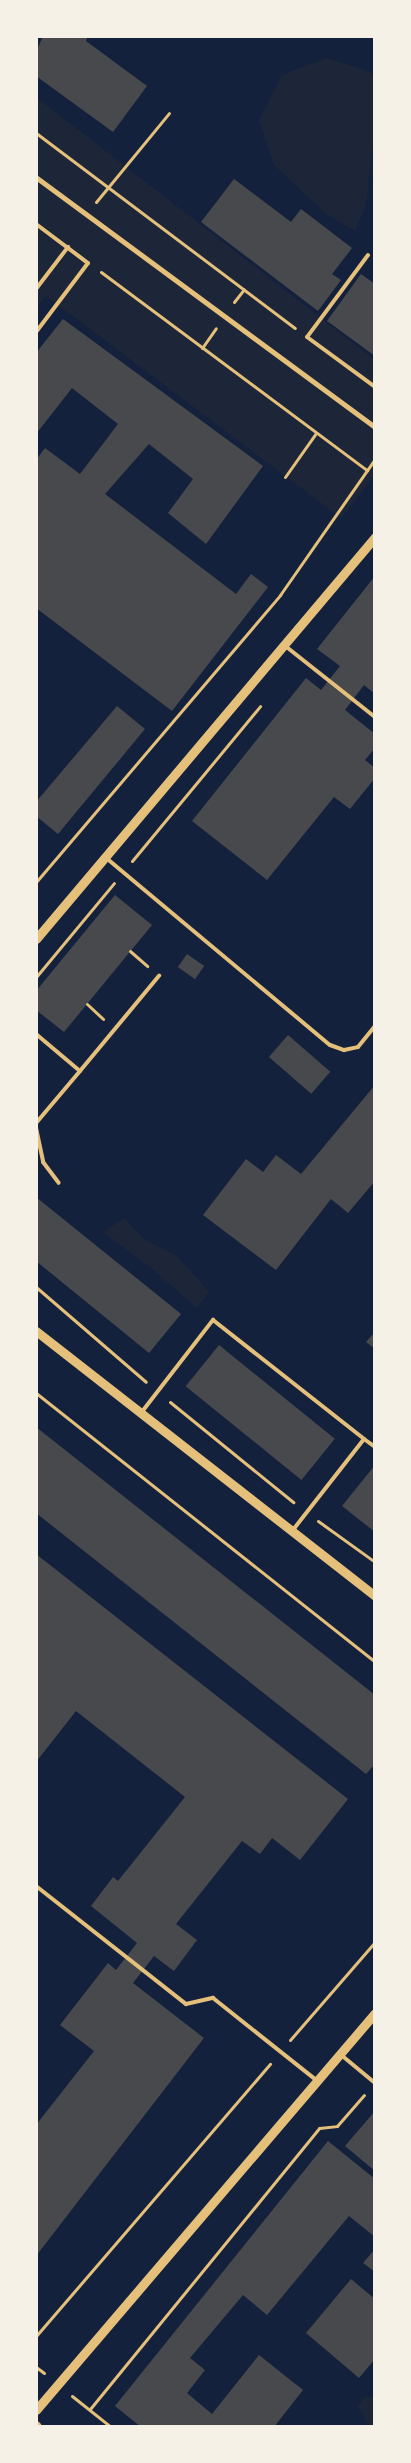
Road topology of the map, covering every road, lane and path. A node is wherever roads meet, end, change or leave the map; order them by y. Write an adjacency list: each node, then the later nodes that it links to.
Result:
1 (169, 113): 4 (path)
2 (36, 133): 4 (path)
3 (36, 177): 5 (street)
4 (108, 188): 5 (path); 12 (path)
5 (87, 214): 14 (street)
6 (36, 224): 7 (lane)
7 (68, 247): 9 (lane); 10 (lane)
8 (368, 255): 12 (lane)
9 (88, 263): 11 (lane); 15 (path)
10 (36, 289)
11 (36, 332)
12 (307, 337): 13 (lane)
13 (375, 386)
14 (375, 427)
15 (316, 433): 17 (path); 18 (path)
16 (375, 459): 17 (path)
17 (367, 470): 26 (path)
18 (285, 477)
19 (375, 537): 20 (street)
20 (284, 645): 22 (lane); 23 (street)
21 (263, 702): 24 (path)
22 (375, 716)
23 (105, 857): 27 (street); 32 (lane)
24 (127, 868)
25 (121, 875): 30 (path)
26 (36, 882)
27 (36, 939)
28 (130, 951): 29 (path)
29 (159, 976): 33 (lane)
30 (36, 977)
31 (87, 1004): 33 (path)
32 (375, 1026)
33 (114, 1029): 35 (lane)
34 (36, 1034): 35 (lane)
35 (80, 1071): 36 (lane)
36 (36, 1123)
37 (36, 1128): 38 (lane)
38 (59, 1183)
39 (36, 1287): 41 (path)
40 (36, 1331): 43 (street)
41 (156, 1391): 43 (lane); 44 (lane); 46 (path)
42 (36, 1393): 50 (path)
43 (141, 1413): 47 (street)
44 (364, 1438): 45 (lane); 46 (lane)
45 (375, 1447)
46 (307, 1513): 47 (lane); 48 (path)
47 (292, 1532): 49 (street)
48 (375, 1562)
49 (375, 1596)
50 (375, 1662)
51 (36, 1886): 54 (lane)
52 (375, 1942): 54 (path)
53 (375, 2013): 55 (street)
54 (280, 2052): 56 (lane); 58 (path)
55 (339, 2053): 56 (street); 57 (lane)
56 (316, 2080): 59 (street)
57 (375, 2084): 60 (path)
58 (36, 2336)
59 (36, 2410)
60 (111, 2427)

